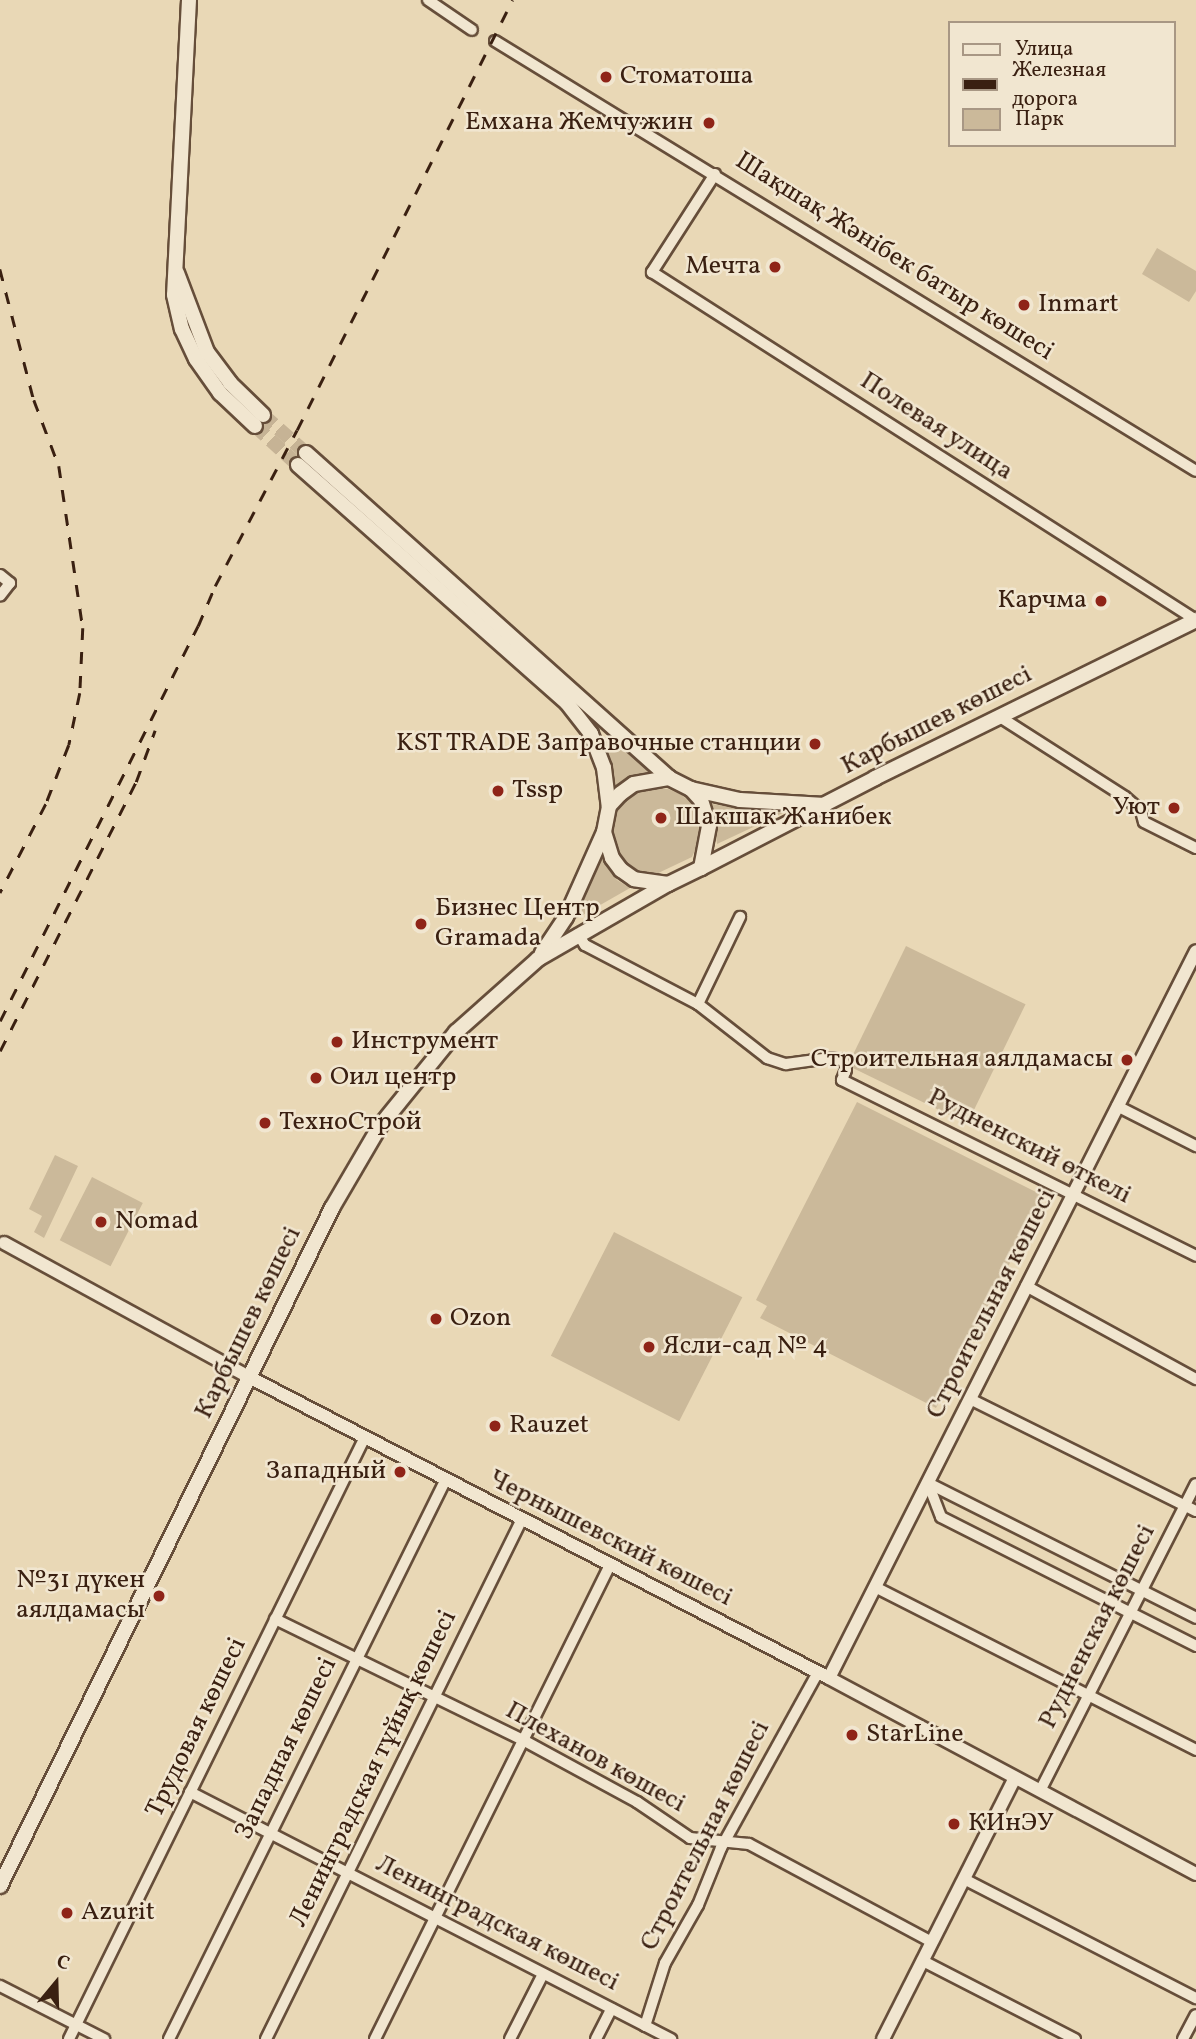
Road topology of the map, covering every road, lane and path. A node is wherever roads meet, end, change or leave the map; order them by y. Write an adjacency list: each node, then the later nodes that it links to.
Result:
1 (189, 0): 6 (main road)
2 (428, 0): 3 (street)
3 (472, 30)
4 (495, 41): 5 (street, Шақшақ Жәнібек батыр көшесі)
5 (715, 174): 7 (street, Шақшақ Жәнібек батыр көшесі); 10 (street, Полевая улица)
6 (259, 420)
7 (1196, 471)
8 (0, 575): 9 (street)
9 (0, 596)
10 (1196, 620): 11 (main road, Карбышев көшесі)
11 (1000, 717): 14 (main road, Карбышев көшесі); 17 (street)
12 (669, 778): 13 (main road); 15 (main road); 15 (main road)
13 (691, 789): 14 (main road); 18 (main road)
14 (827, 805): 18 (main road, Карбышев көшесі)
15 (609, 806): 16 (main road)
16 (604, 832): 19 (main road); 23 (main road)
17 (1196, 848)
18 (701, 869): 19 (main road)
19 (668, 884): 21 (main road, Карбышев көшесі)
20 (740, 917): 24 (street)
21 (578, 934): 23 (main road, Карбышев көшесі); 24 (street)
22 (1195, 953): 25 (street, Строительная көшесі)
23 (538, 959): 31 (main road, Карбышев көшесі)
24 (698, 1004): 27 (street, Рудненский өткелі)
25 (1117, 1106): 26 (street); 27 (street, Строительная көшесі)
26 (1196, 1146)
27 (1072, 1195): 29 (street, Рудненский өткелі); 30 (street, Строительная көшесі)
28 (4, 1243): 31 (street, Чернышевский көшесі)
29 (1196, 1256)
30 (1026, 1286): 32 (street); 33 (street, Строительная көшесі)
31 (251, 1378): 34 (street, Чернышевский көшесі); 62 (main road, Карбышев көшесі)
32 (1196, 1379)
33 (970, 1399): 36 (street, Строительная көшесі); 38 (street)
34 (365, 1437): 35 (street, Чернышевский көшесі); 46 (street, Трудовая көшесі)
35 (446, 1479): 40 (street, Чернышевский көшесі); 48 (street, Западная көшесі)
36 (928, 1483): 42 (street, Строительная көшесі); 43 (street); 44 (street)
37 (1196, 1484): 38 (street, Рудненская көшесі)
38 (1185, 1506): 39 (street); 43 (street, Рудненская көшесі)
39 (1196, 1511)
40 (522, 1519): 41 (street, Чернышевский көшесі); 51 (street, Ленинградская тұйық көшесі)
41 (610, 1564): 49 (street, Чернышевский көшесі); 52 (street)
42 (875, 1587): 49 (street, Строительная көшесі); 50 (street)
43 (1142, 1591): 44 (street, Рудненская көшесі); 45 (street)
44 (1130, 1613): 47 (street); 50 (street, Рудненская көшесі)
45 (1196, 1618)
46 (275, 1619): 48 (street, Плеханов көшесі); 56 (street, Трудовая көшесі)
47 (1196, 1646)
48 (357, 1659): 51 (street, Плеханов көшесі); 57 (street, Западная көшесі)
49 (823, 1675): 54 (street, Чернышевский көшесі); 58 (street, Строительная көшесі)
50 (1089, 1696): 53 (street); 55 (street, Рудненская көшесі)
51 (436, 1698): 52 (street, Плеханов көшесі); 59 (street, Ленинградская тұйық көшесі)
52 (523, 1740): 58 (street, Плеханов көшесі); 63 (street)
53 (1196, 1750)
54 (1016, 1778): 55 (street, Чернышевский көшесі); 61 (street)
55 (1041, 1791): 60 (street, Чернышевский көшесі)
56 (190, 1792): 57 (street, Ленинградская көшесі); 71 (street, Трудовая көшесі)
57 (271, 1834): 59 (street, Ленинградская көшесі); 75 (street, Западная көшесі)
58 (724, 1844): 64 (street, Плеханов көшесі); 72 (street, Строительная көшесі)
59 (348, 1874): 63 (street, Ленинградская көшесі); 76 (street, Ленинградская тұйық көшесі)
60 (1196, 1874)
61 (964, 1879): 64 (street); 68 (street)
62 (0, 1886)
63 (435, 1918): 66 (street, Ленинградская көшесі); 77 (street)
64 (932, 1942): 65 (street)
65 (923, 1961): 81 (street); 82 (street)
66 (543, 1974): 69 (street, Ленинградская көшесі); 78 (street)
67 (0, 1986): 71 (street)
68 (1196, 1998)
69 (611, 2009): 72 (street, Ленинградская көшесі); 79 (street)
70 (1196, 2015): 83 (street)
71 (76, 2025): 73 (street, Трудовая көшесі); 74 (street)
72 (645, 2026): 80 (street, Ленинградская көшесі)
73 (69, 2039)
74 (104, 2039)
75 (169, 2039)
76 (266, 2039)
77 (375, 2039)
78 (510, 2039)
79 (596, 2039)
80 (670, 2039)
81 (883, 2039)
82 (1075, 2039)
83 (1183, 2039)

